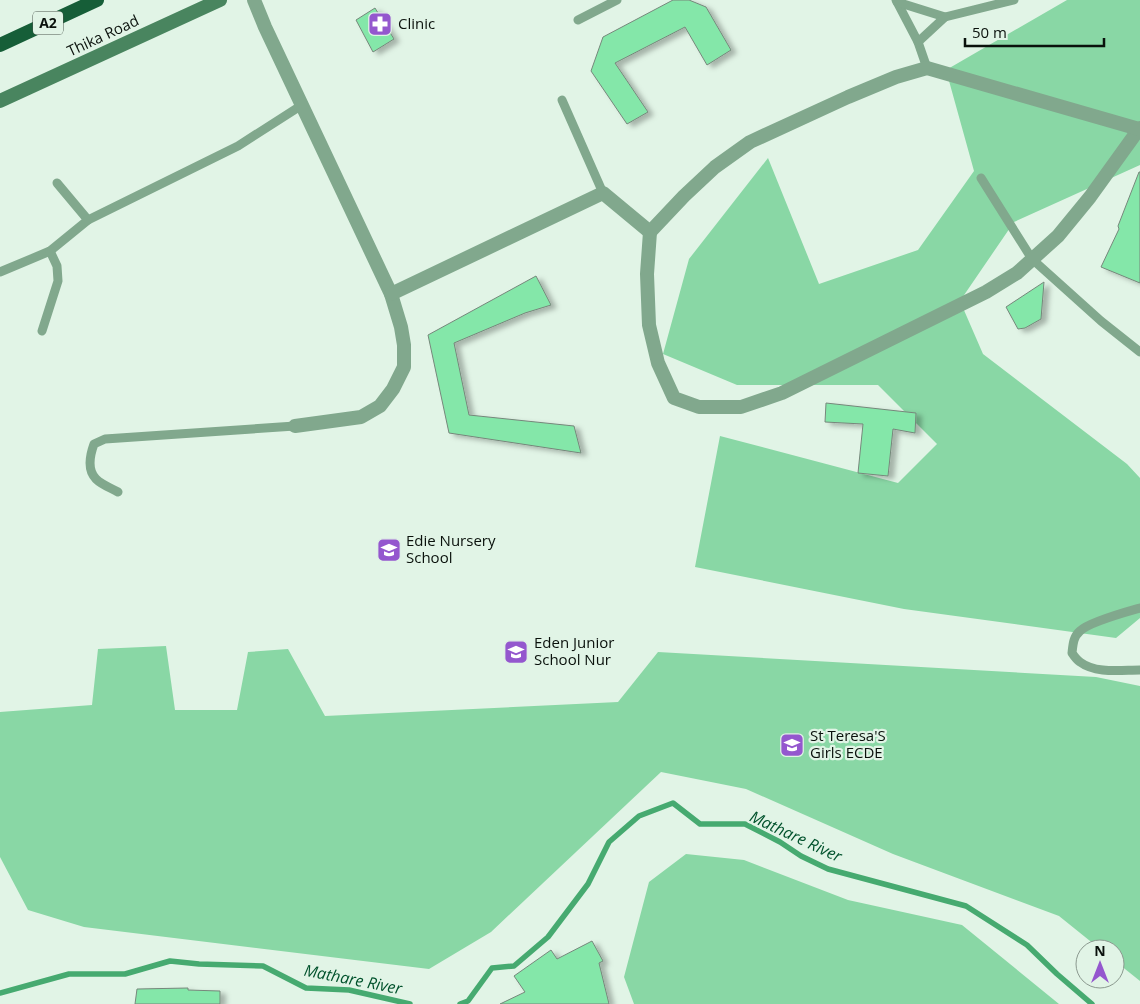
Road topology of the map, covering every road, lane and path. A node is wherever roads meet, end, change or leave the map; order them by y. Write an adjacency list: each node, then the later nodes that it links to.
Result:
1 (97, 0): 10 (highway, A2)
2 (220, 0): 13 (main road, Thika Road)
3 (254, 0): 14 (street)
4 (617, 0): 8 (lane)
5 (1014, 0): 7 (lane)
6 (896, 1): 7 (lane); 9 (lane)
7 (945, 17): 9 (lane)
8 (578, 20)
9 (918, 42): 11 (lane)
10 (0, 46)
11 (927, 68): 15 (street); 20 (street)
12 (562, 100): 18 (lane)
13 (0, 101)
14 (302, 105): 19 (lane); 24 (street)
15 (1140, 128): 22 (street)
16 (981, 178): 22 (lane)
17 (57, 183): 19 (lane)
18 (602, 193): 20 (street); 24 (street)
19 (88, 220): 21 (lane)
20 (650, 232): 22 (street)
21 (50, 251): 23 (lane); 25 (lane)
22 (1032, 259): 26 (lane)
23 (0, 272)
24 (391, 294): 27 (street)
25 (42, 331)
26 (1140, 352)
27 (295, 426): 28 (lane)
28 (118, 492)
29 (1140, 608): 30 (lane)
30 (1140, 670)

